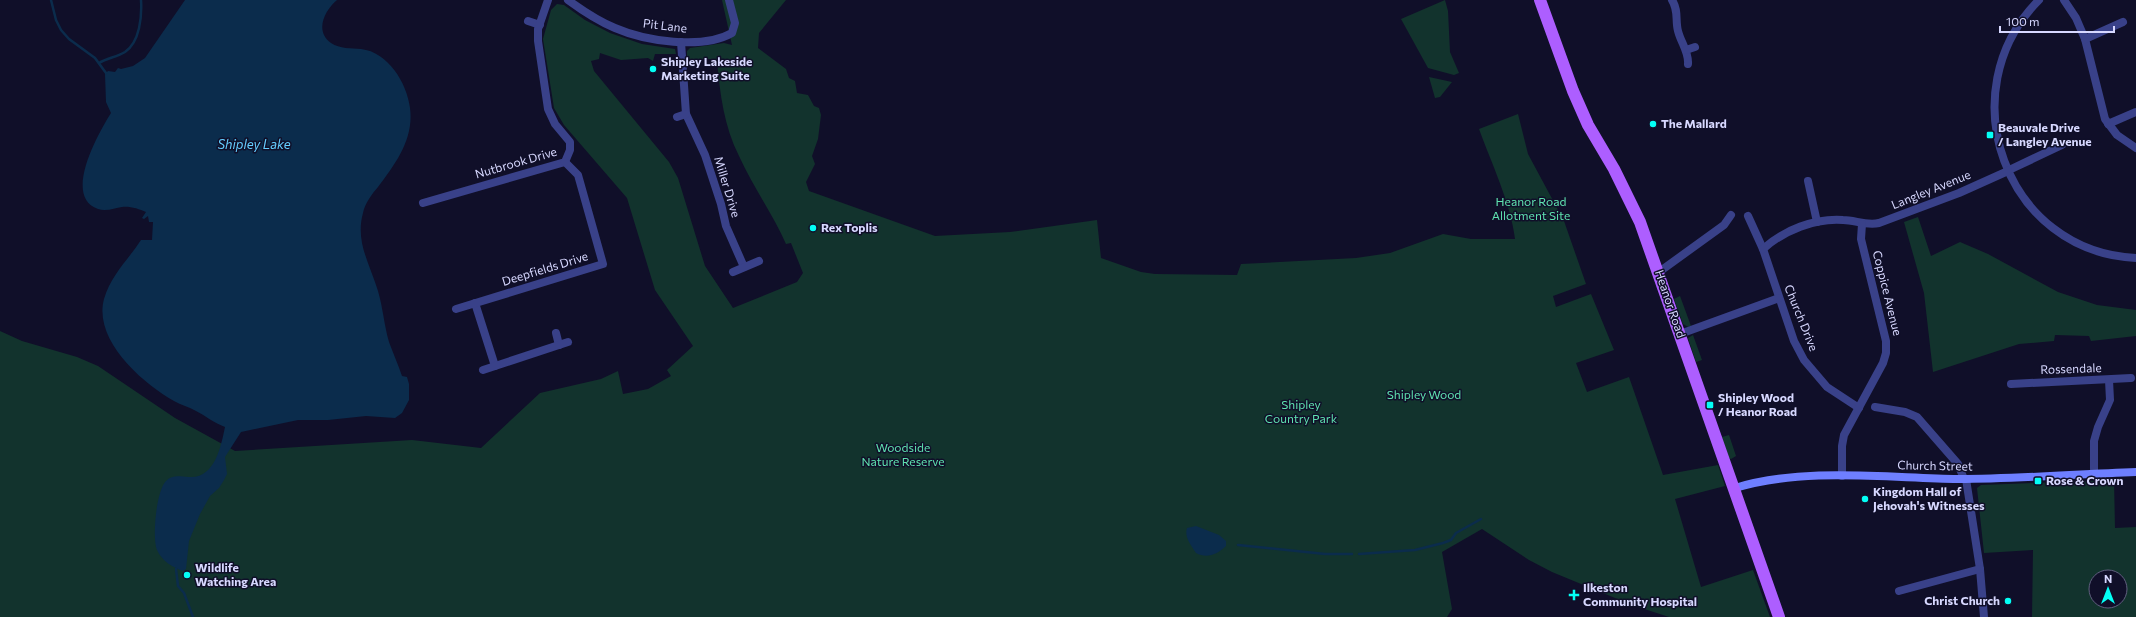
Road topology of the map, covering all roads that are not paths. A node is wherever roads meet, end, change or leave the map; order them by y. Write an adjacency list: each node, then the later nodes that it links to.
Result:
1 (548, 0): 10 (street, Nutbrook Drive)
2 (568, 0): 12 (street, Pit Lane)
3 (729, 0): 12 (street, Pit Lane)
4 (1540, 0): 35 (main road, Heanor Road)
5 (1672, 0): 14 (street)
6 (2039, 0): 23 (street)
7 (2064, 0): 11 (street)
8 (528, 21): 10 (street)
9 (2123, 22): 11 (street)
10 (540, 25): 22 (street, Nutbrook Drive)
11 (2085, 39): 19 (street)
12 (681, 42): 17 (street, Miller Drive)
13 (1695, 47): 14 (street)
14 (1686, 50): 15 (street)
15 (1688, 64)
16 (2136, 112): 19 (street)
17 (686, 114): 18 (street); 33 (street, Miller Drive)
18 (676, 117)
19 (2108, 124): 21 (street)
20 (2062, 146): 23 (street, Langley Avenue)
21 (2136, 148)
22 (565, 162): 25 (street, Nutbrook Drive); 37 (street, Deepfields Drive)
23 (2007, 171): 29 (street, Langley Avenue); 31 (street)
24 (1808, 181): 28 (street)
25 (423, 203)
26 (1731, 215): 35 (street)
27 (1748, 216): 30 (street, Church Drive)
28 (1817, 222): 29 (street); 30 (street)
29 (1862, 224): 49 (street, Coppice Avenue)
30 (1763, 249): 36 (street, Church Drive)
31 (2136, 258)
32 (759, 261): 33 (street)
33 (744, 267): 34 (street)
34 (733, 272)
35 (1659, 272): 40 (main road, Heanor Road)
36 (1779, 298): 40 (street); 49 (street, Church Drive)
37 (475, 303): 38 (street, Deepfields Drive); 43 (street)
38 (456, 309)
39 (556, 333): 42 (street)
40 (1680, 334): 54 (main road, Heanor Road)
41 (568, 342): 42 (street)
42 (559, 345): 43 (street)
43 (495, 366): 44 (street)
44 (484, 370)
45 (2131, 378): 46 (street, Rossendale)
46 (2109, 380): 47 (street, Rossendale); 51 (street, Rossendale)
47 (2011, 384)
48 (1875, 407): 53 (street)
49 (1859, 408): 52 (street, Coppice Avenue)
50 (2136, 472): 51 (street, Church Street)
51 (2094, 474): 53 (street, Church Street)
52 (1842, 476): 53 (street, Church Street); 54 (street, Church Street)
53 (1965, 479): 55 (street)
54 (1735, 488): 57 (main road, Heanor Road)
55 (1980, 569): 56 (street); 58 (street)
56 (1900, 591)
57 (1779, 617)
58 (1984, 617)

